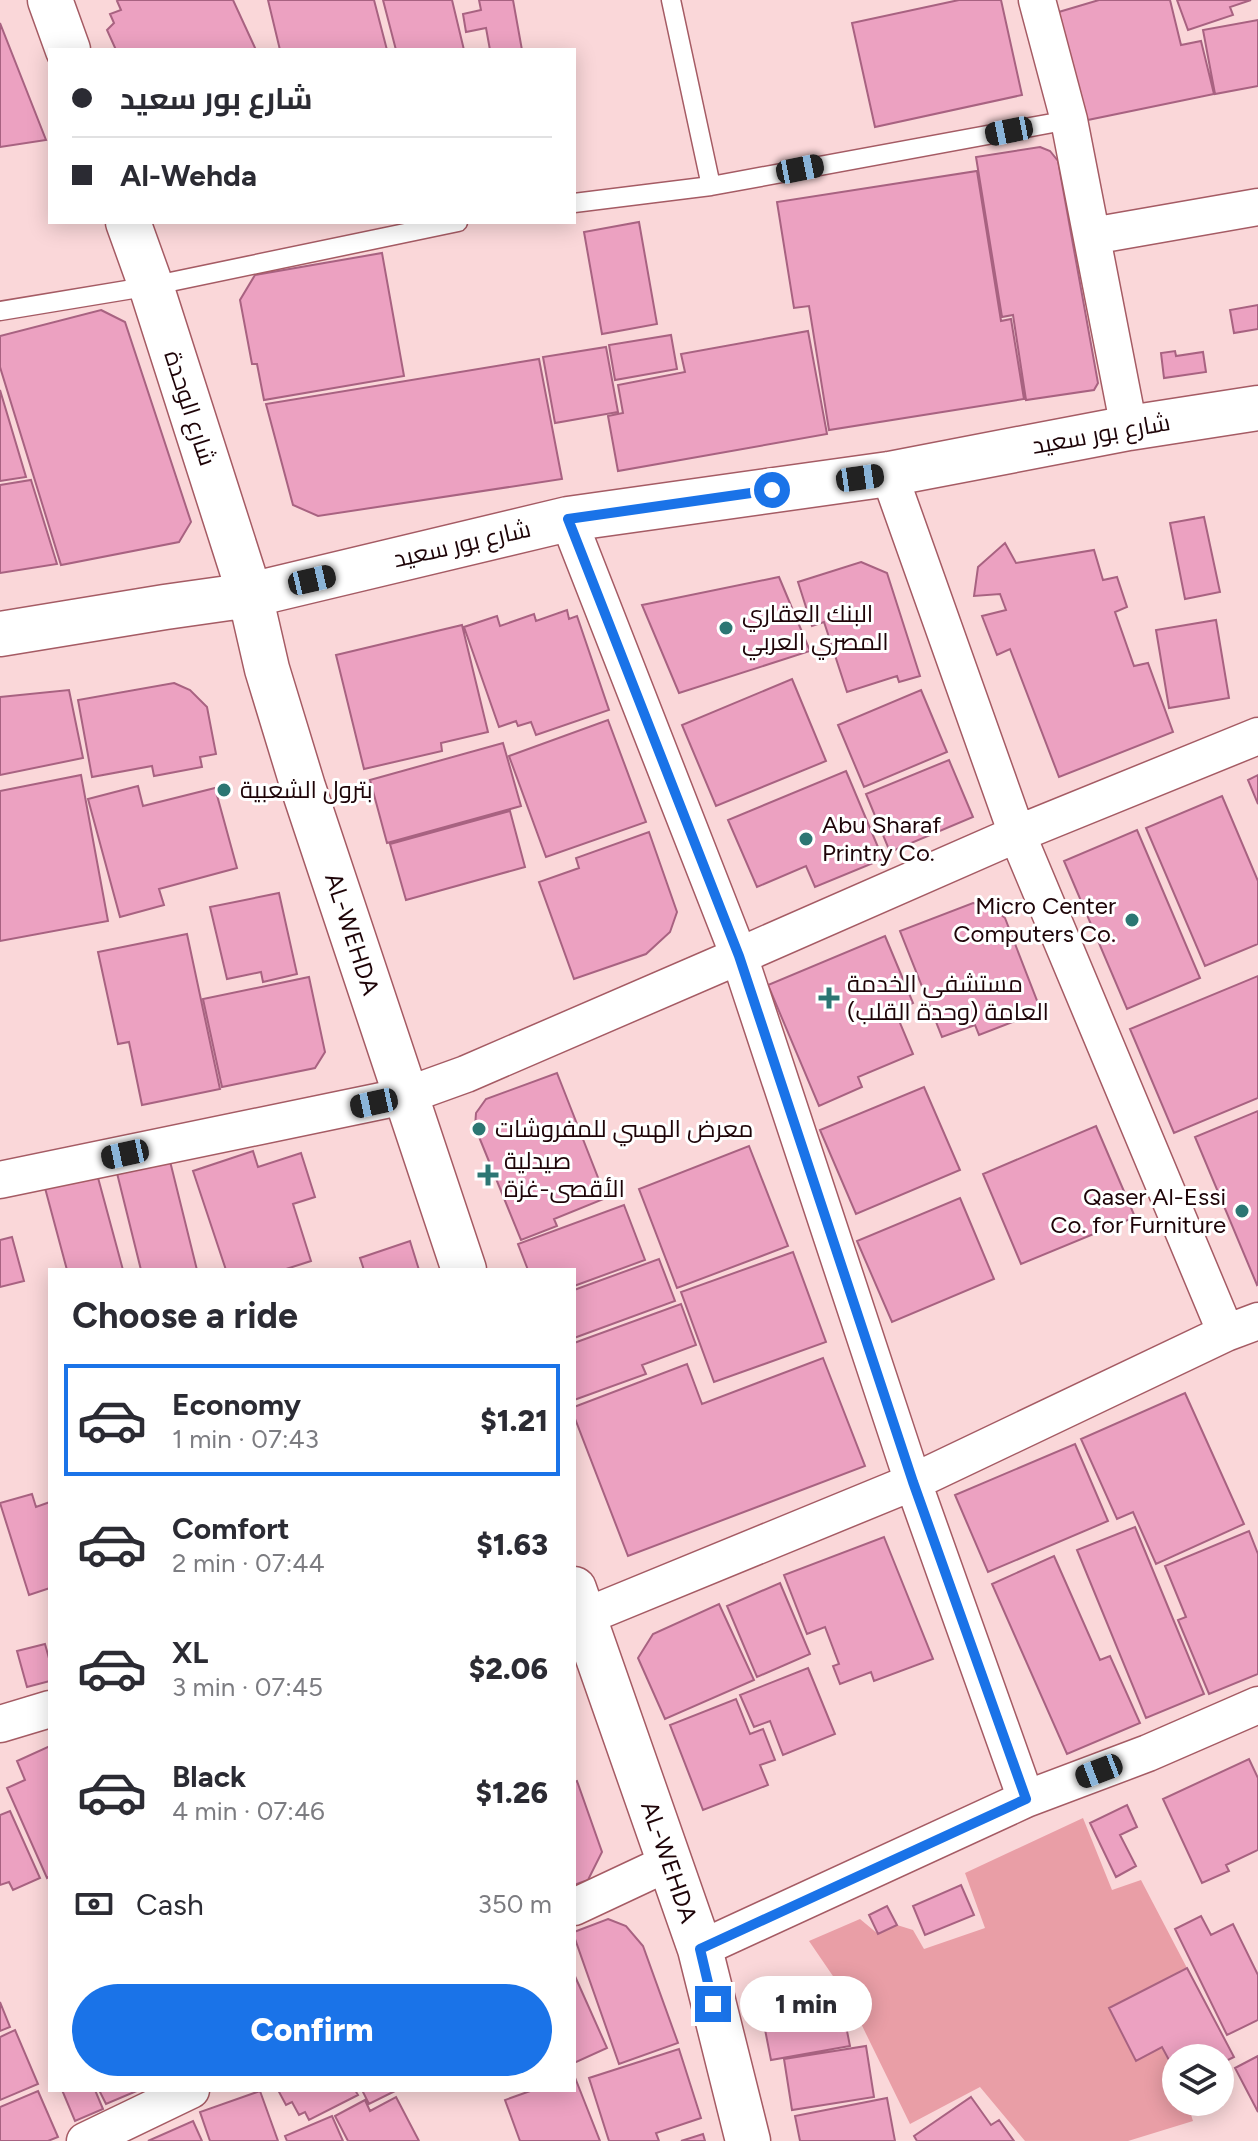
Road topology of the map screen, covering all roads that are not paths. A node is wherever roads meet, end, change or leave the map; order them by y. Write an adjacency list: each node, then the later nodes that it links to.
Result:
1 (50, 0): 4 (main road)
2 (671, 0): 6 (lane)
3 (1037, 0): 5 (street)
4 (67, 48)
5 (1069, 120): 6 (lane); 11 (street)
6 (711, 186): 7 (lane)
7 (576, 203)
8 (1258, 207): 11 (street)
9 (129, 224): 12 (main road, شارع الوحدة)
10 (448, 224): 12 (lane)
11 (1092, 236): 15 (street)
12 (151, 286): 13 (lane); 18 (main road, شارع الوحدة)
13 (0, 311)
14 (1258, 408): 15 (main road, شارع بور سعيد)
15 (1129, 428): 16 (main road, شارع بور سعيد)
16 (889, 474): 17 (main road, شارع بور سعيد); 21 (street)
17 (568, 519): 18 (main road, شارع بور سعيد); 22 (street)
18 (250, 595): 19 (main road, شارع بور سعيد); 23 (main road, AL-WEHDA)
19 (0, 634)
20 (1258, 736): 21 (street)
21 (1017, 834): 22 (street); 26 (street)
22 (739, 956): 23 (street); 27 (street)
23 (405, 1096): 24 (street); 25 (main road, AL-WEHDA)
24 (0, 1180)
25 (463, 1268)
26 (1242, 1327): 27 (street)
27 (913, 1482): 28 (street); 32 (street)
28 (579, 1603): 33 (main road, AL-WEHDA)
29 (1258, 1705): 32 (street)
30 (48, 1710): 31 (street)
31 (0, 1724)
32 (1026, 1799): 35 (street)
33 (670, 1862): 34 (street); 35 (main road, AL-WEHDA)
34 (576, 1906)
35 (700, 1949): 38 (main road, AL-WEHDA)
36 (187, 2092): 37 (street)
37 (85, 2141)
38 (748, 2141)

